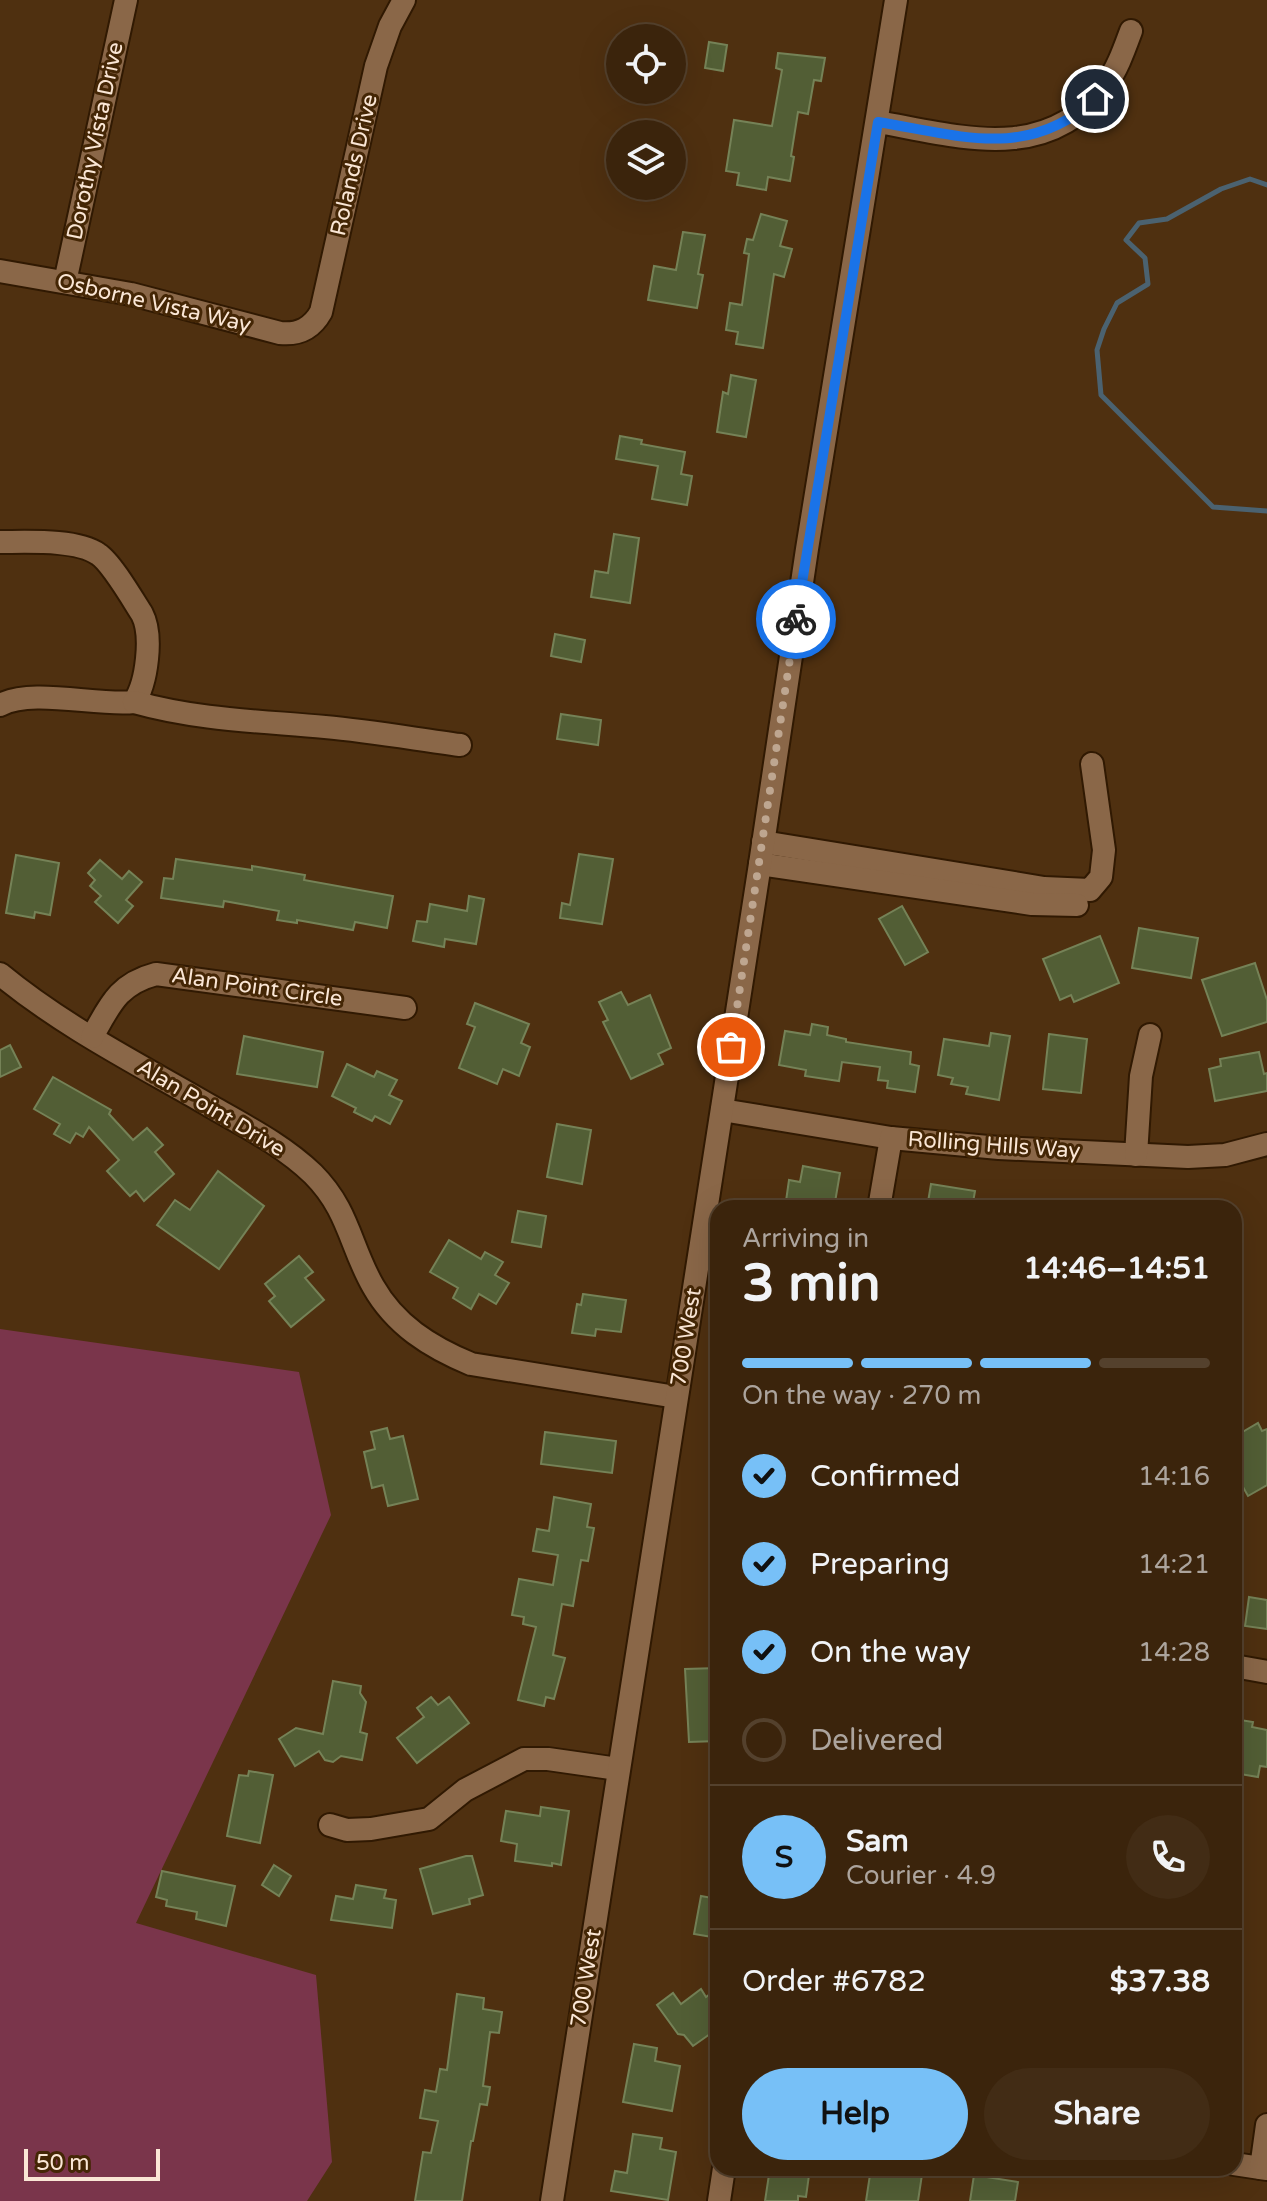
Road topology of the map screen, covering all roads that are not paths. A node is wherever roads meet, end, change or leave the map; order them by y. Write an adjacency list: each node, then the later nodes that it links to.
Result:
1 (126, 0): 7 (street, Dorothy Vista Drive)
2 (404, 0): 8 (street, Rolands Drive)
3 (896, 0): 5 (street, 700 West)
4 (1131, 31): 5 (street)
5 (878, 122): 14 (street, 700 West)
6 (0, 271): 7 (street, Osborne Vista Way)
7 (65, 282): 8 (street, Osborne Vista Way)
8 (306, 329)
9 (0, 542): 10 (street)
10 (134, 702): 11 (street); 12 (street)
11 (0, 705)
12 (460, 745)
13 (1092, 764): 14 (street)
14 (762, 853): 15 (street); 20 (street, 700 West)
15 (1077, 905)
16 (0, 974): 19 (street, Alan Point Drive)
17 (405, 1008): 19 (street, Alan Point Circle)
18 (1150, 1035): 23 (street)
19 (92, 1037): 26 (street, Alan Point Drive)
20 (722, 1110): 21 (street, Rolling Hills Way); 26 (street, 700 West)
21 (891, 1138): 23 (street, Rolling Hills Way); 25 (street)
22 (1260, 1146): 23 (street, Rolling Hills Way); 24 (street)
23 (1136, 1155)
24 (1267, 1166)
25 (880, 1200)
26 (676, 1397): 29 (street, 700 West)
27 (1242, 1667): 28 (street)
28 (1267, 1672)
29 (618, 1769): 30 (street); 35 (street, 700 West)
30 (330, 1825)
31 (1267, 2125): 33 (street)
32 (1242, 2165): 33 (street)
33 (1264, 2168)
34 (723, 2176): 36 (street)
35 (552, 2201)
36 (719, 2201)

